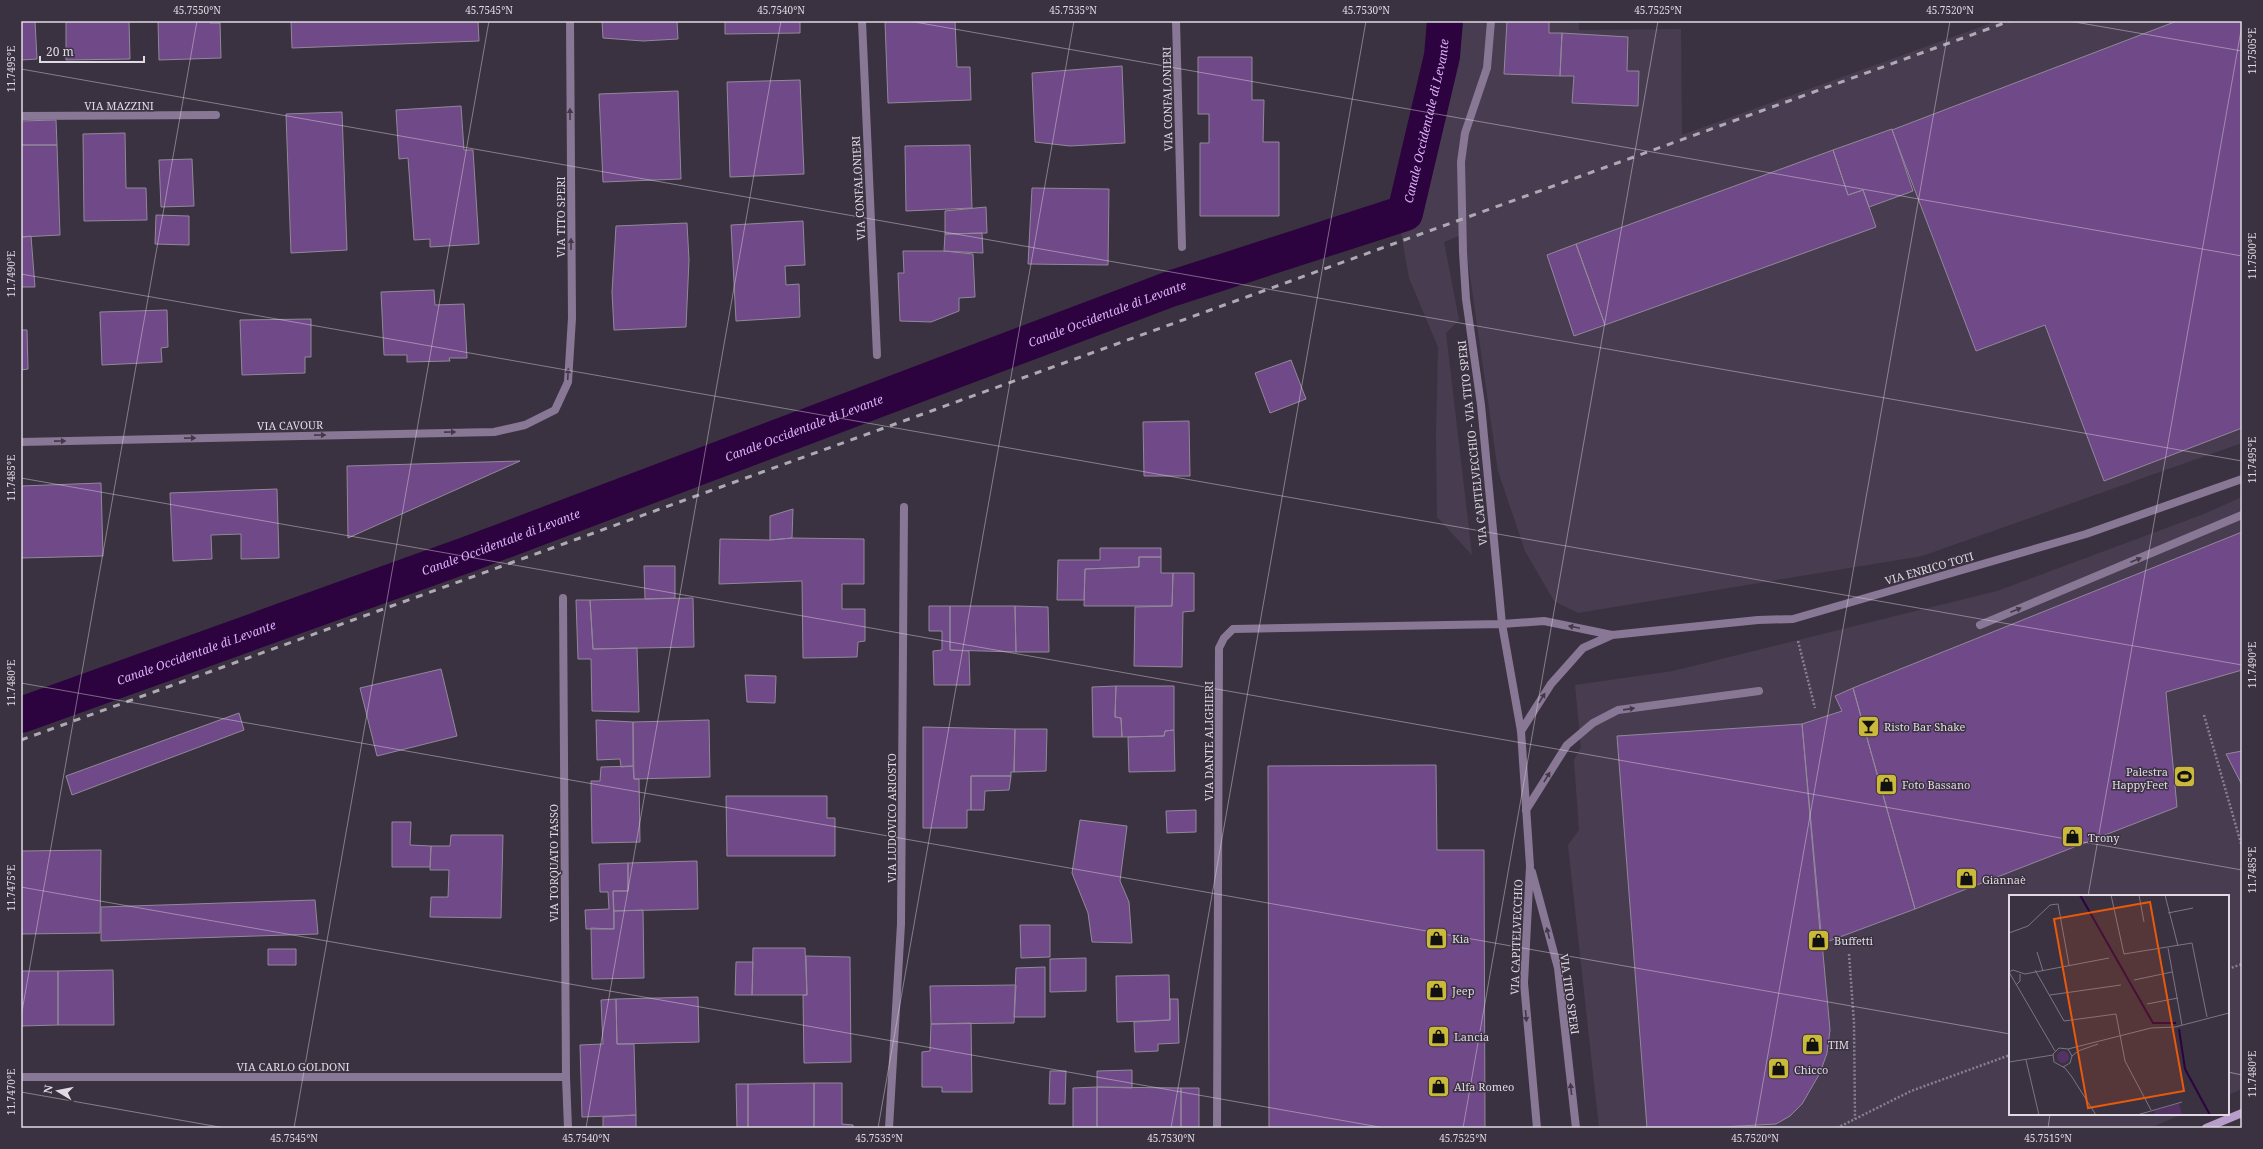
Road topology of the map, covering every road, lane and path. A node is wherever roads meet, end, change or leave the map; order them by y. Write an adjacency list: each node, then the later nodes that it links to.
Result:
1 (570, 21): 9 (street, VIA TITO SPERI, one-way to 1)
2 (862, 21): 8 (street, VIA CONFALONIERI)
3 (1176, 21): 7 (street, VIA CONFALONIERI)
4 (1491, 21): 16 (street, VIA CAPITELVECCHIO - VIA TITO SPERI)
5 (216, 115): 6 (street, VIA MAZZINI)
6 (21, 116)
7 (1182, 248)
8 (877, 355)
9 (555, 410): 10 (street, VIA CAVOUR, one-way to 9)
10 (21, 442)
11 (2242, 479): 15 (street, VIA ENRICO TOTI)
12 (904, 507): 35 (street, VIA LUDOVICO ARIOSTO)
13 (2242, 515): 17 (street, one-way to 13)
14 (563, 598): 31 (street, VIA TORQUATO TASSO)
15 (1793, 619): 18 (street, VIA ENRICO TOTI); 20 (path)
16 (1502, 624): 18 (street, VIA ENRICO TOTI, one-way to 16); 22 (street, VIA CAPITELVECCHIO - VIA TITO SPERI); 36 (street, VIA DANTE ALIGHIERI)
17 (1980, 625)
18 (1612, 635): 22 (street, VIA ENRICO TOTI, one-way to 18)
19 (1759, 691): 23 (street, one-way to 19)
20 (1815, 708)
21 (2204, 715): 24 (path)
22 (1521, 731): 23 (street, VIA CAPITELVECCHIO - VIA TITO SPERI)
23 (1526, 810): 25 (street, VIA CAPITELVECCHIO - VIA TITO SPERI)
24 (2242, 847)
25 (1530, 866): 37 (street, VIA CAPITELVECCHIO, one-way to 37); 38 (street, VIA TITO SPERI, one-way to 25)
26 (1849, 954): 33 (path)
27 (2242, 964): 28 (path)
28 (2229, 969)
29 (2009, 1055): 33 (path)
30 (21, 1077): 31 (street, VIA CARLO GOLDONI)
31 (566, 1077): 34 (street, VIA TORQUATO TASSO)
32 (2242, 1113): 40 (main road)
33 (1856, 1120): 39 (path)
34 (568, 1128)
35 (889, 1128)
36 (1217, 1128)
37 (1537, 1128)
38 (1576, 1128)
39 (1837, 1128)
40 (2206, 1128)

